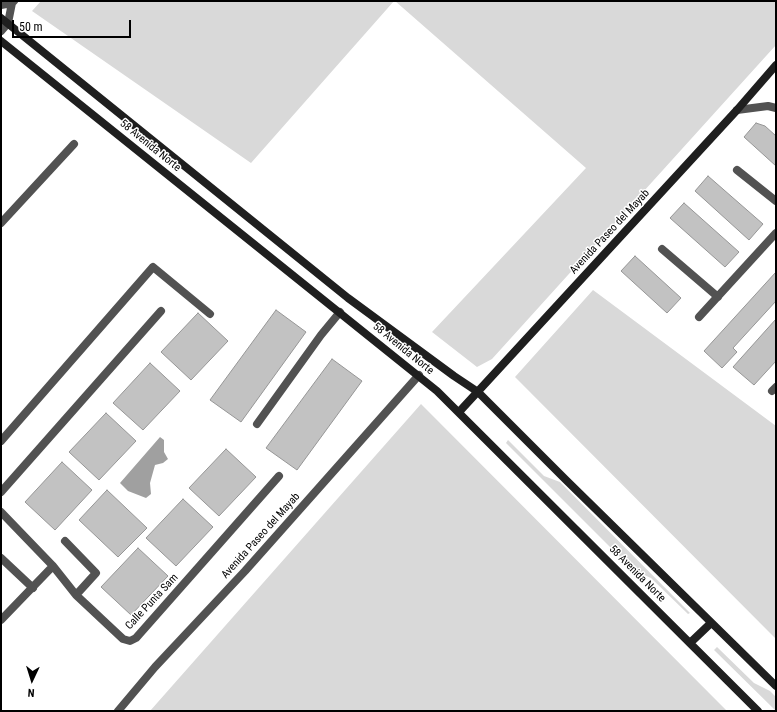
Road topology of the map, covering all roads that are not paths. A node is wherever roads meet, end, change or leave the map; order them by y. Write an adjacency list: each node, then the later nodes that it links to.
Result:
1 (13, 2): 2 (street); 3 (street)
2 (1, 5)
3 (4, 21): 4 (street); 21 (main road, 58 Avenida Norte)
4 (1, 31)
5 (1, 41): 17 (main road, 58 Avenida Norte)
6 (776, 65): 8 (main road, Avenida Paseo del Mayab)
7 (776, 108): 8 (street)
8 (737, 110): 21 (main road, Avenida Paseo del Mayab)
9 (74, 144): 12 (street)
10 (737, 170): 11 (street)
11 (776, 201)
12 (1, 223)
13 (776, 233): 15 (street)
14 (662, 249): 15 (street)
15 (718, 297): 19 (street)
16 (161, 311): 26 (street)
17 (340, 312): 20 (main road, 58 Avenida Norte); 23 (street)
18 (210, 314): 24 (street)
19 (699, 317)
20 (419, 375): 22 (main road, 58 Avenida Norte); 37 (street, Avenida Paseo del Mayab)
21 (478, 392): 22 (main road, Avenida Paseo del Mayab); 34 (main road, 58 Avenida Norte)
22 (459, 412): 35 (main road, 58 Avenida Norte)
23 (257, 424)
24 (1, 441)
25 (279, 476): 32 (street, Calle Punta Sam)
26 (1, 492)
27 (1, 512): 30 (street, Calle Punta Sam)
28 (65, 541): 32 (street)
29 (1, 558): 31 (street)
30 (53, 566): 31 (street); 32 (street, Calle Punta Sam)
31 (32, 588): 33 (street)
32 (76, 596)
33 (1, 620)
34 (711, 623): 35 (main road); 36 (main road, 58 Avenida Norte)
35 (690, 643): 38 (main road, 58 Avenida Norte)
36 (776, 686)
37 (118, 711)
38 (758, 711)

